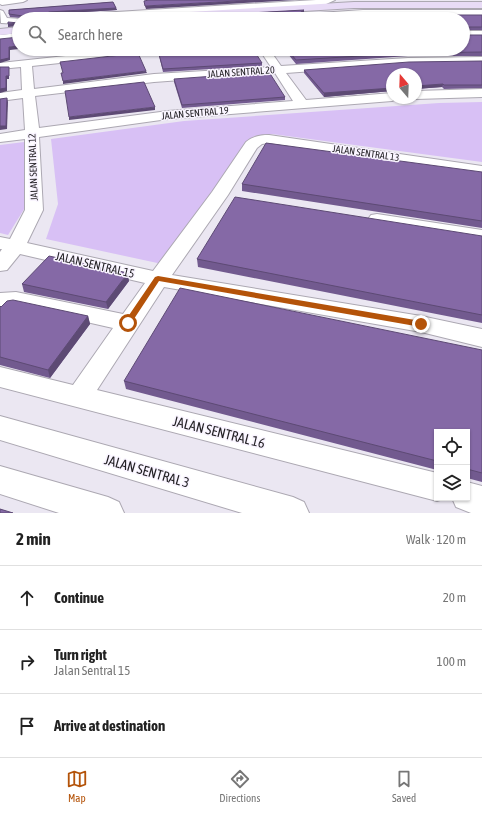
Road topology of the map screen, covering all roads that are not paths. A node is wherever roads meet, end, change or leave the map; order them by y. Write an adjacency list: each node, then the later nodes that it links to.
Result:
1 (24, 0): 5 (street)
2 (331, 0): 8 (street)
3 (366, 0): 4 (street)
4 (482, 0)
5 (2, 2)
6 (353, 5): 7 (street); 9 (street); 10 (street)
7 (482, 10): 11 (street)
8 (163, 12)
9 (238, 12)
10 (259, 12)
11 (403, 12)
12 (0, 13): 13 (street)
13 (12, 21)
14 (12, 27): 15 (street)
15 (0, 28)
16 (12, 31): 17 (street)
17 (0, 32)
18 (470, 34): 19 (street)
19 (482, 34)
20 (12, 37): 21 (street)
21 (0, 38)
22 (94, 56): 25 (street)
23 (269, 56): 27 (street)
24 (482, 60): 27 (street, JALAN SENTRAL 20)
25 (26, 63): 26 (street); 29 (street, JALAN SENTRAL 12)
26 (0, 66)
27 (279, 69): 29 (street, JALAN SENTRAL 20); 33 (street)
28 (482, 93): 30 (street)
29 (28, 94): 31 (street, JALAN SENTRAL 20); 34 (street, JALAN SENTRAL 12)
30 (422, 95)
31 (0, 97)
32 (386, 97): 33 (street, JALAN SENTRAL 19)
33 (302, 104): 34 (street, JALAN SENTRAL 19)
34 (32, 134): 35 (street, JALAN SENTRAL 19); 39 (street, JALAN SENTRAL 12)
35 (0, 138)
36 (482, 171): 40 (street, JALAN SENTRAL 13)
37 (361, 217): 38 (street)
38 (482, 236)
39 (4, 256): 40 (street, JALAN SENTRAL 15)
40 (158, 279): 42 (street); 43 (street, JALAN SENTRAL 15)
41 (0, 301): 42 (street)
42 (128, 323): 45 (street)
43 (482, 338)
44 (0, 377): 45 (street, JALAN SENTRAL 16)
45 (79, 398): 48 (street, JALAN SENTRAL 16)
46 (0, 428): 53 (street, JALAN SENTRAL 3)
47 (0, 480): 51 (street)
48 (434, 487)
49 (470, 498): 50 (street)
50 (482, 501)
51 (75, 508): 52 (street)
52 (108, 513)
53 (293, 513)

